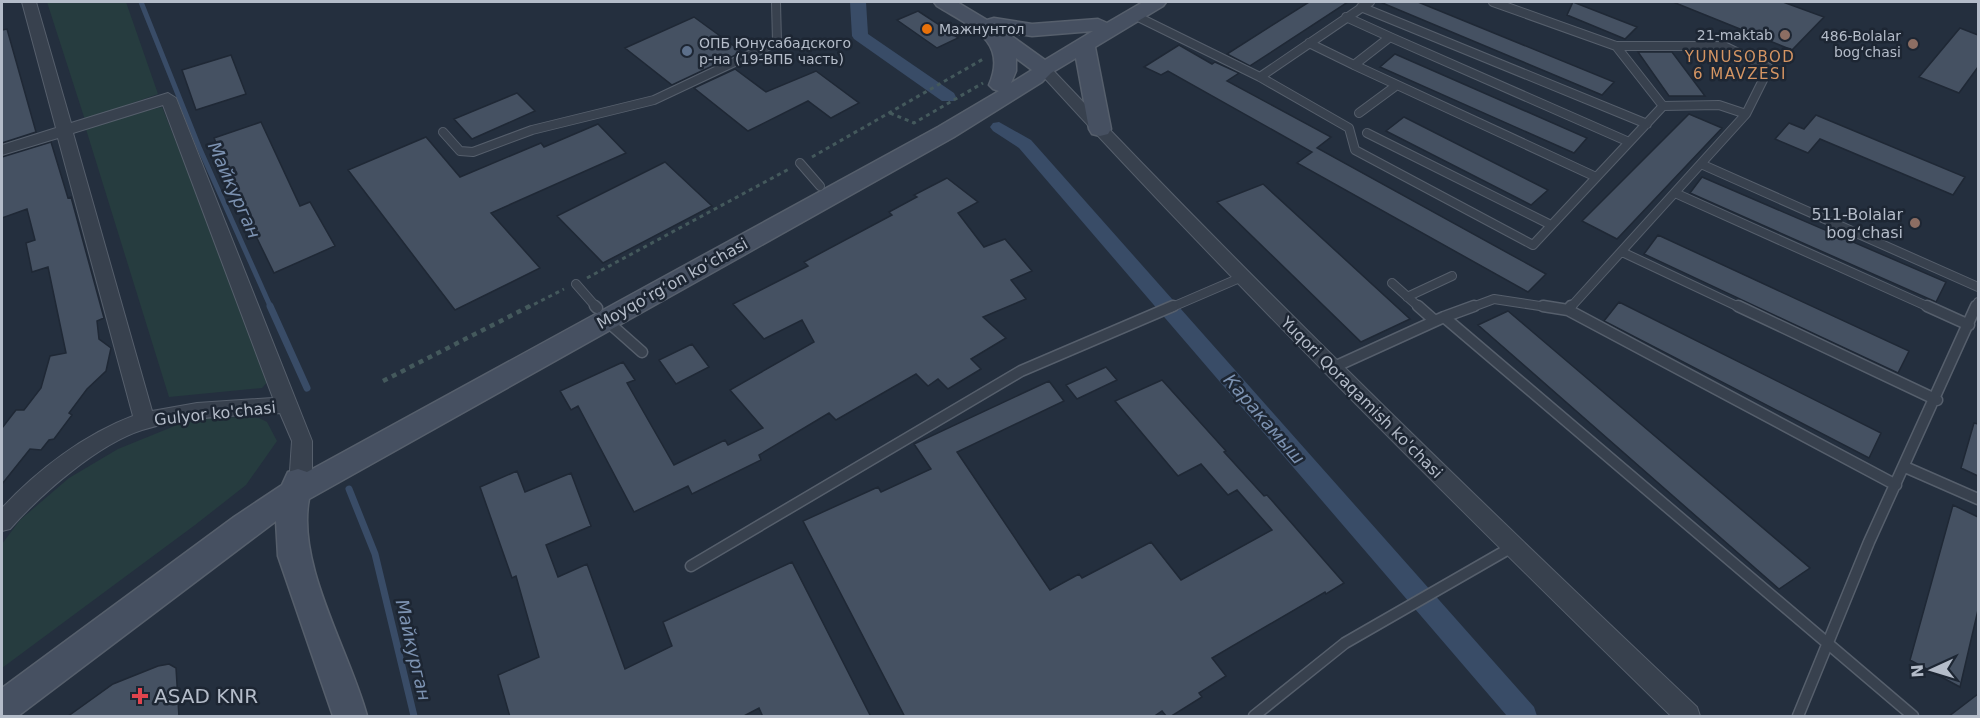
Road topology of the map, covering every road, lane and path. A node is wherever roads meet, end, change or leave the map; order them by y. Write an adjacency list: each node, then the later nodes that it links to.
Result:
1 (29, 2): 30 (street, Gulyor ko'chasi)
2 (776, 2): 31 (lane)
3 (944, 2): 12 (street, Yuqori Qoraqamish ko'chasi)
4 (959, 2): 12 (street, Yuqori Qoraqamish ko'chasi)
5 (1156, 2): 9 (street)
6 (1370, 2): 8 (lane)
7 (1493, 2): 16 (lane)
8 (1361, 7): 10 (lane); 27 (lane)
9 (1132, 14): 11 (street); 15 (street); 20 (lane)
10 (1346, 17): 13 (lane); 14 (lane)
11 (1098, 25): 12 (street); 18 (street)
12 (990, 26): 18 (street, Yuqori Qoraqamish ko'chasi); 22 (street)
13 (1390, 37): 19 (lane); 33 (lane)
14 (1309, 43): 19 (lane); 20 (lane)
15 (1084, 44): 18 (street); 29 (street)
16 (1616, 46): 23 (lane); 26 (lane)
17 (988, 56): 24 (path)
18 (1041, 62): 22 (street, Moyqoʻrgʻon koʻchasi); 29 (street, Yuqori Qoraqamish ko'chasi)
19 (1354, 65): 21 (lane)
20 (1260, 77): 40 (lane)
21 (1397, 85): 25 (lane); 37 (lane)
22 (995, 88): 24 (path); 28 (street, Moyqoʻrgʻon koʻchasi)
23 (1663, 106): 26 (lane); 27 (lane)
24 (890, 113): 35 (path)
25 (1359, 113)
26 (1746, 114): 36 (lane)
27 (1647, 124): 33 (lane)
28 (941, 128): 38 (street, Moyqoʻrgʻon koʻchasi); 50 (street, Moyqoʻrgʻon koʻchasi)
29 (1100, 129): 43 (street, Yuqori Qoraqamish ko'chasi)
30 (63, 130): 34 (street); 57 (street); 58 (street, Gulyor ko'chasi)
31 (442, 132)
32 (1367, 133): 40 (lane)
33 (1629, 142): 37 (lane)
34 (2, 150)
35 (800, 163): 38 (lane); 45 (path)
36 (1701, 164): 39 (lane); 46 (lane)
37 (1596, 177): 40 (lane)
38 (820, 186): 50 (street, Moyqoʻrgʻon koʻchasi)
39 (1675, 193): 41 (lane); 52 (lane)
40 (1551, 225)
41 (1622, 252): 49 (lane); 56 (lane)
42 (1452, 276): 47 (lane)
43 (1242, 277): 54 (street, Yuqori Qoraqamish ko'chasi); 65 (lane)
44 (1392, 283): 47 (lane)
45 (576, 284): 50 (lane); 55 (path)
46 (1978, 287)
47 (1407, 297): 51 (lane)
48 (1978, 302): 52 (lane)
49 (1568, 310): 51 (lane); 61 (lane)
50 (601, 314): 53 (lane); 60 (street, Moyqoʻrgʻon koʻchasi)
51 (1439, 319): 54 (lane); 66 (lane)
52 (1969, 326): 56 (lane)
53 (642, 352)
54 (1332, 368): 64 (street, Yuqori Qoraqamish ko'chasi)
55 (383, 381)
56 (1937, 400): 59 (lane)
57 (286, 405): 58 (street, Gulyor ko'chasi); 60 (street, Gulyor ko'chasi)
58 (145, 421): 63 (street)
59 (1905, 467): 61 (lane); 62 (lane)
60 (298, 481): 67 (street); 68 (street); 69 (street, Gulyor ko'chasi)
61 (1896, 485): 66 (lane)
62 (1978, 499)
63 (2, 522)
64 (1512, 547): 70 (lane); 71 (street, Yuqori Qoraqamish ko'chasi)
65 (691, 566)
66 (1827, 641): 72 (lane); 73 (lane)
67 (2, 689)
68 (2, 708)
69 (350, 717)
70 (1254, 717)
71 (1688, 717)
72 (1798, 717)
73 (1913, 717)

